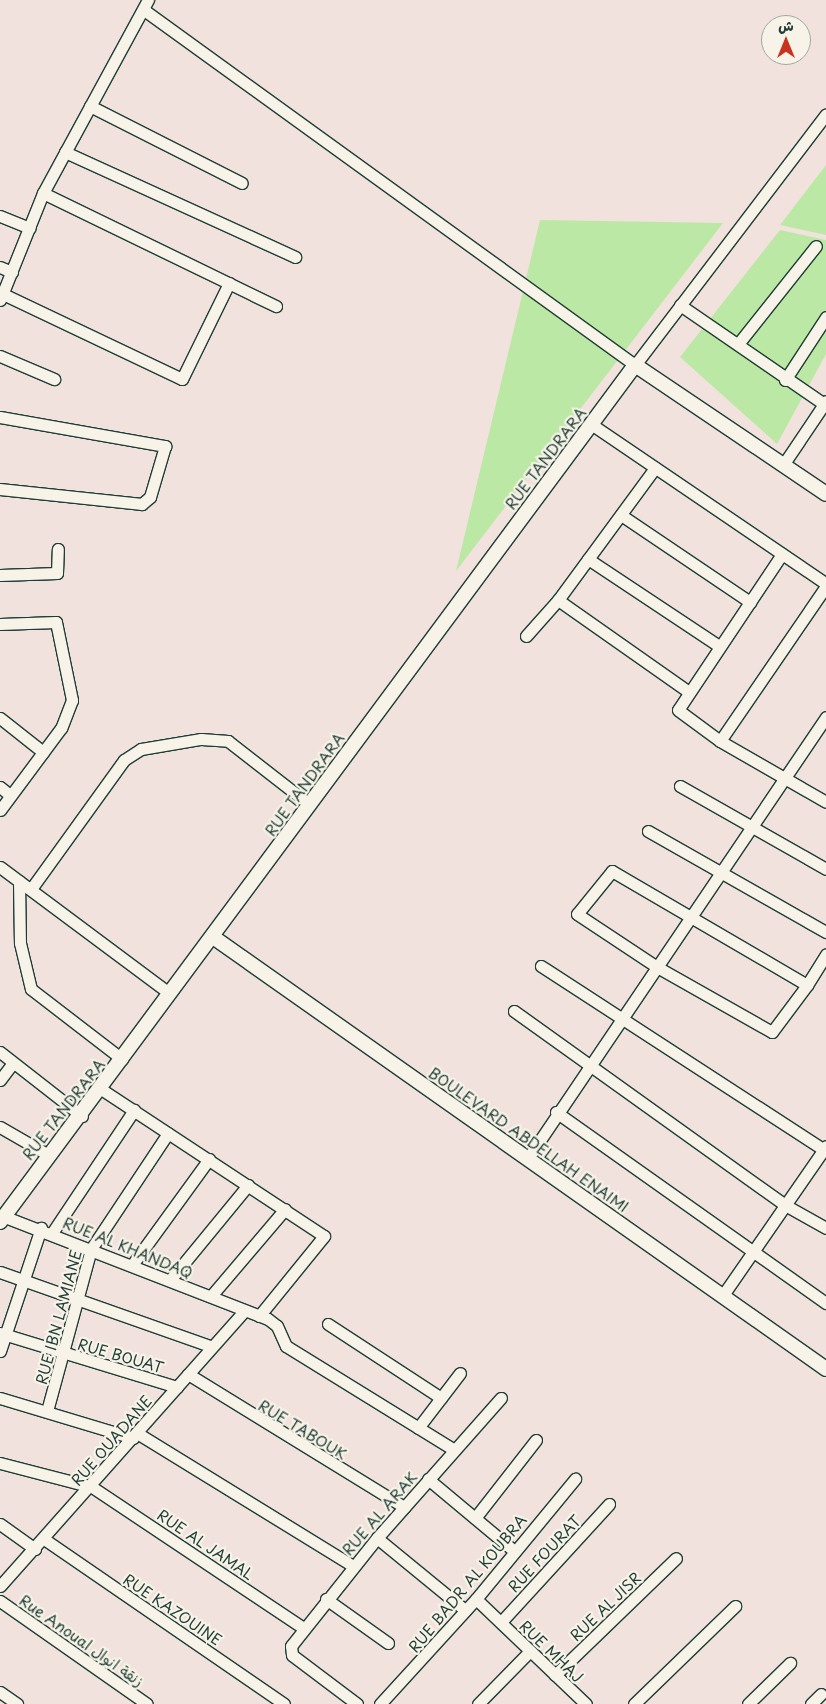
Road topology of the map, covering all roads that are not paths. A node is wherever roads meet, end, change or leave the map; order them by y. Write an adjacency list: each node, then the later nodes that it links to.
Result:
1 (146, 5): 2 (street); 20 (street)
2 (90, 106): 4 (street); 5 (street)
3 (826, 114): 15 (street)
4 (65, 152): 6 (street); 10 (street)
5 (242, 183)
6 (43, 194): 8 (street); 13 (street)
7 (0, 216): 8 (street)
8 (30, 228): 12 (street)
9 (816, 246): 18 (street)
10 (295, 257)
11 (0, 267): 12 (street)
12 (12, 272): 14 (street)
13 (229, 283): 14 (street); 16 (street)
14 (1, 297)
15 (680, 305): 18 (street); 20 (street)
16 (276, 306)
17 (826, 317): 22 (street)
18 (738, 344): 22 (street)
19 (0, 356): 21 (street)
20 (635, 365): 25 (street, RUE TANDRARA); 26 (street)
21 (54, 378)
22 (786, 380): 23 (street)
23 (825, 402): 26 (street)
24 (0, 417): 28 (street)
25 (591, 424): 27 (street); 51 (street, RUE TANDRARA)
26 (783, 465): 29 (street)
27 (655, 468): 30 (street); 32 (street)
28 (0, 489)
29 (826, 494)
30 (621, 515): 33 (street); 37 (street)
31 (58, 549): 34 (street)
32 (782, 554): 35 (street); 37 (street)
33 (588, 559): 36 (street); 40 (street)
34 (0, 575)
35 (826, 585): 44 (street)
36 (558, 600): 39 (street); 41 (street)
37 (750, 602): 40 (street)
38 (0, 624): 45 (street)
39 (526, 636)
40 (719, 646): 41 (street)
41 (689, 692): 44 (street)
42 (826, 717): 46 (street)
43 (0, 718): 45 (street)
44 (720, 741): 46 (street)
45 (43, 752): 49 (street)
46 (784, 777): 50 (street); 53 (street)
47 (680, 786): 53 (street)
48 (0, 787): 49 (street)
49 (10, 795): 52 (street)
50 (826, 802)
51 (309, 804): 59 (street); 62 (street, RUE TANDRARA)
52 (0, 810)
53 (753, 826): 56 (street); 57 (street)
54 (648, 831): 57 (street)
55 (0, 867): 58 (street)
56 (826, 868)
57 (722, 873): 60 (street); 61 (street)
58 (19, 881): 59 (street); 71 (street)
59 (30, 890): 67 (street)
60 (690, 918): 65 (street); 65 (street); 66 (street)
61 (826, 932)
62 (213, 937): 67 (street, RUE TANDRARA); 83 (street, BOULEVARD ABDELLAH ENAIMI)
63 (826, 955): 66 (street)
64 (540, 966): 69 (street)
65 (657, 967): 66 (street); 69 (street)
66 (807, 985)
67 (169, 993): 71 (street, RUE TANDRARA)
68 (514, 1011): 72 (street)
69 (622, 1017): 72 (street); 81 (street)
70 (0, 1052): 73 (street)
71 (122, 1059): 75 (street, RUE TANDRARA)
72 (589, 1062): 77 (street); 86 (street)
73 (13, 1063): 74 (street); 78 (street)
74 (0, 1080)
75 (101, 1089): 76 (street); 78 (street, RUE TANDRARA)
76 (134, 1110): 80 (street); 90 (street)
77 (556, 1112): 83 (street); 92 (street)
78 (82, 1116): 82 (street, RUE TANDRARA)
79 (0, 1128): 82 (street)
80 (168, 1133): 84 (street); 91 (street, RUE IBN LAMIANE)
81 (825, 1148): 86 (street)
82 (47, 1154): 88 (street, RUE TANDRARA)
83 (528, 1158): 97 (street, BOULEVARD ABDELLAH ENAIMI)
84 (209, 1159): 85 (street); 93 (street)
85 (248, 1185): 87 (street); 95 (street)
86 (785, 1205): 89 (street); 92 (street)
87 (285, 1209): 98 (street); 102 (street)
88 (1, 1218): 90 (street, RUE AL KHANDAQ)
89 (826, 1228)
90 (47, 1230): 91 (street, RUE AL KHANDAQ); 96 (street)
91 (91, 1249): 93 (street, RUE AL KHANDAQ); 99 (street, RUE IBN LAMIANE)
92 (754, 1252): 97 (street); 100 (street)
93 (132, 1265): 95 (street, RUE AL KHANDAQ)
94 (0, 1272): 96 (street)
95 (170, 1280): 98 (street, RUE AL KHANDAQ)
96 (23, 1282): 99 (street); 104 (street)
97 (723, 1295): 108 (street, BOULEVARD ABDELLAH ENAIMI)
98 (211, 1296): 101 (street, RUE AL KHANDAQ)
99 (79, 1300): 105 (street); 107 (street, RUE IBN LAMIANE)
100 (826, 1303)
101 (244, 1311): 102 (street, RUE AL KHANDAQ); 105 (street, RUE OUADANE)
102 (259, 1316): 116 (street, RUE AL KHANDAQ)
103 (328, 1324): 113 (street)
104 (3, 1334): 106 (street); 107 (street, RUE BOUAT)
105 (210, 1346): 109 (street, RUE OUADANE)
106 (0, 1351)
107 (65, 1354): 111 (street, RUE BOUAT); 115 (street, RUE IBN LAMIANE)
108 (826, 1369)
109 (188, 1374): 111 (street, RUE OUADANE); 125 (street, RUE TABOUK)
110 (460, 1374): 113 (street)
111 (177, 1387): 117 (street, RUE OUADANE)
112 (0, 1398): 115 (street)
113 (441, 1398): 116 (street)
114 (501, 1398): 119 (street, RUE AL ARAK)
115 (47, 1411): 117 (street)
116 (418, 1428): 119 (street, RUE AL KHANDAQ)
117 (135, 1435): 123 (street, RUE OUADANE); 133 (street)
118 (536, 1440): 126 (street)
119 (453, 1449): 121 (street, RUE AL ARAK)
120 (1, 1466): 123 (street, RUE AL JAMAL)
121 (428, 1479): 125 (street, RUE AL ARAK); 126 (street)
122 (575, 1479): 131 (street, RUE BADR AL KOUBRA)
123 (92, 1487): 129 (street, RUE OUADANE); 141 (street, RUE AL JAMAL)
124 (609, 1504): 140 (street, RUE FOURAT)
125 (404, 1507): 128 (street, RUE AL ARAK)
126 (475, 1518): 131 (street)
127 (0, 1524): 130 (street)
128 (377, 1538): 133 (street, RUE AL ARAK); 139 (street)
129 (44, 1539): 130 (street, RUE OUADANE); 150 (street, RUE KAZOUINE)
130 (35, 1549): 134 (street, RUE OUADANE)
131 (514, 1551): 136 (street, RUE BADR AL KOUBRA)
132 (676, 1558): 145 (street, RUE AL JISR)
133 (353, 1566): 135 (street, RUE AL ARAK)
134 (0, 1586)
135 (326, 1599): 141 (street, RUE AL ARAK); 142 (street)
136 (476, 1599): 139 (street, RUE BADR AL KOUBRA); 140 (street, RUE MHAJ)
137 (0, 1601): 149 (street, Rue Anoual زنقة انوال)
138 (735, 1606): 155 (street)
139 (465, 1610): 152 (street, RUE BADR AL KOUBRA)
140 (501, 1622): 143 (street, RUE MHAJ)
141 (302, 1627): 151 (street, RUE AL ARAK)
142 (388, 1643)
143 (530, 1651): 145 (street, RUE MHAJ); 153 (street)
144 (790, 1663): 156 (street)
145 (555, 1675): 154 (street, RUE MHAJ)
146 (0, 1692): 148 (street)
147 (821, 1694): 157 (street)
148 (17, 1704)
149 (147, 1704)
150 (284, 1704)
151 (357, 1704)
152 (380, 1704)
153 (478, 1704)
154 (585, 1704)
155 (634, 1704)
156 (748, 1704)
157 (811, 1704)

